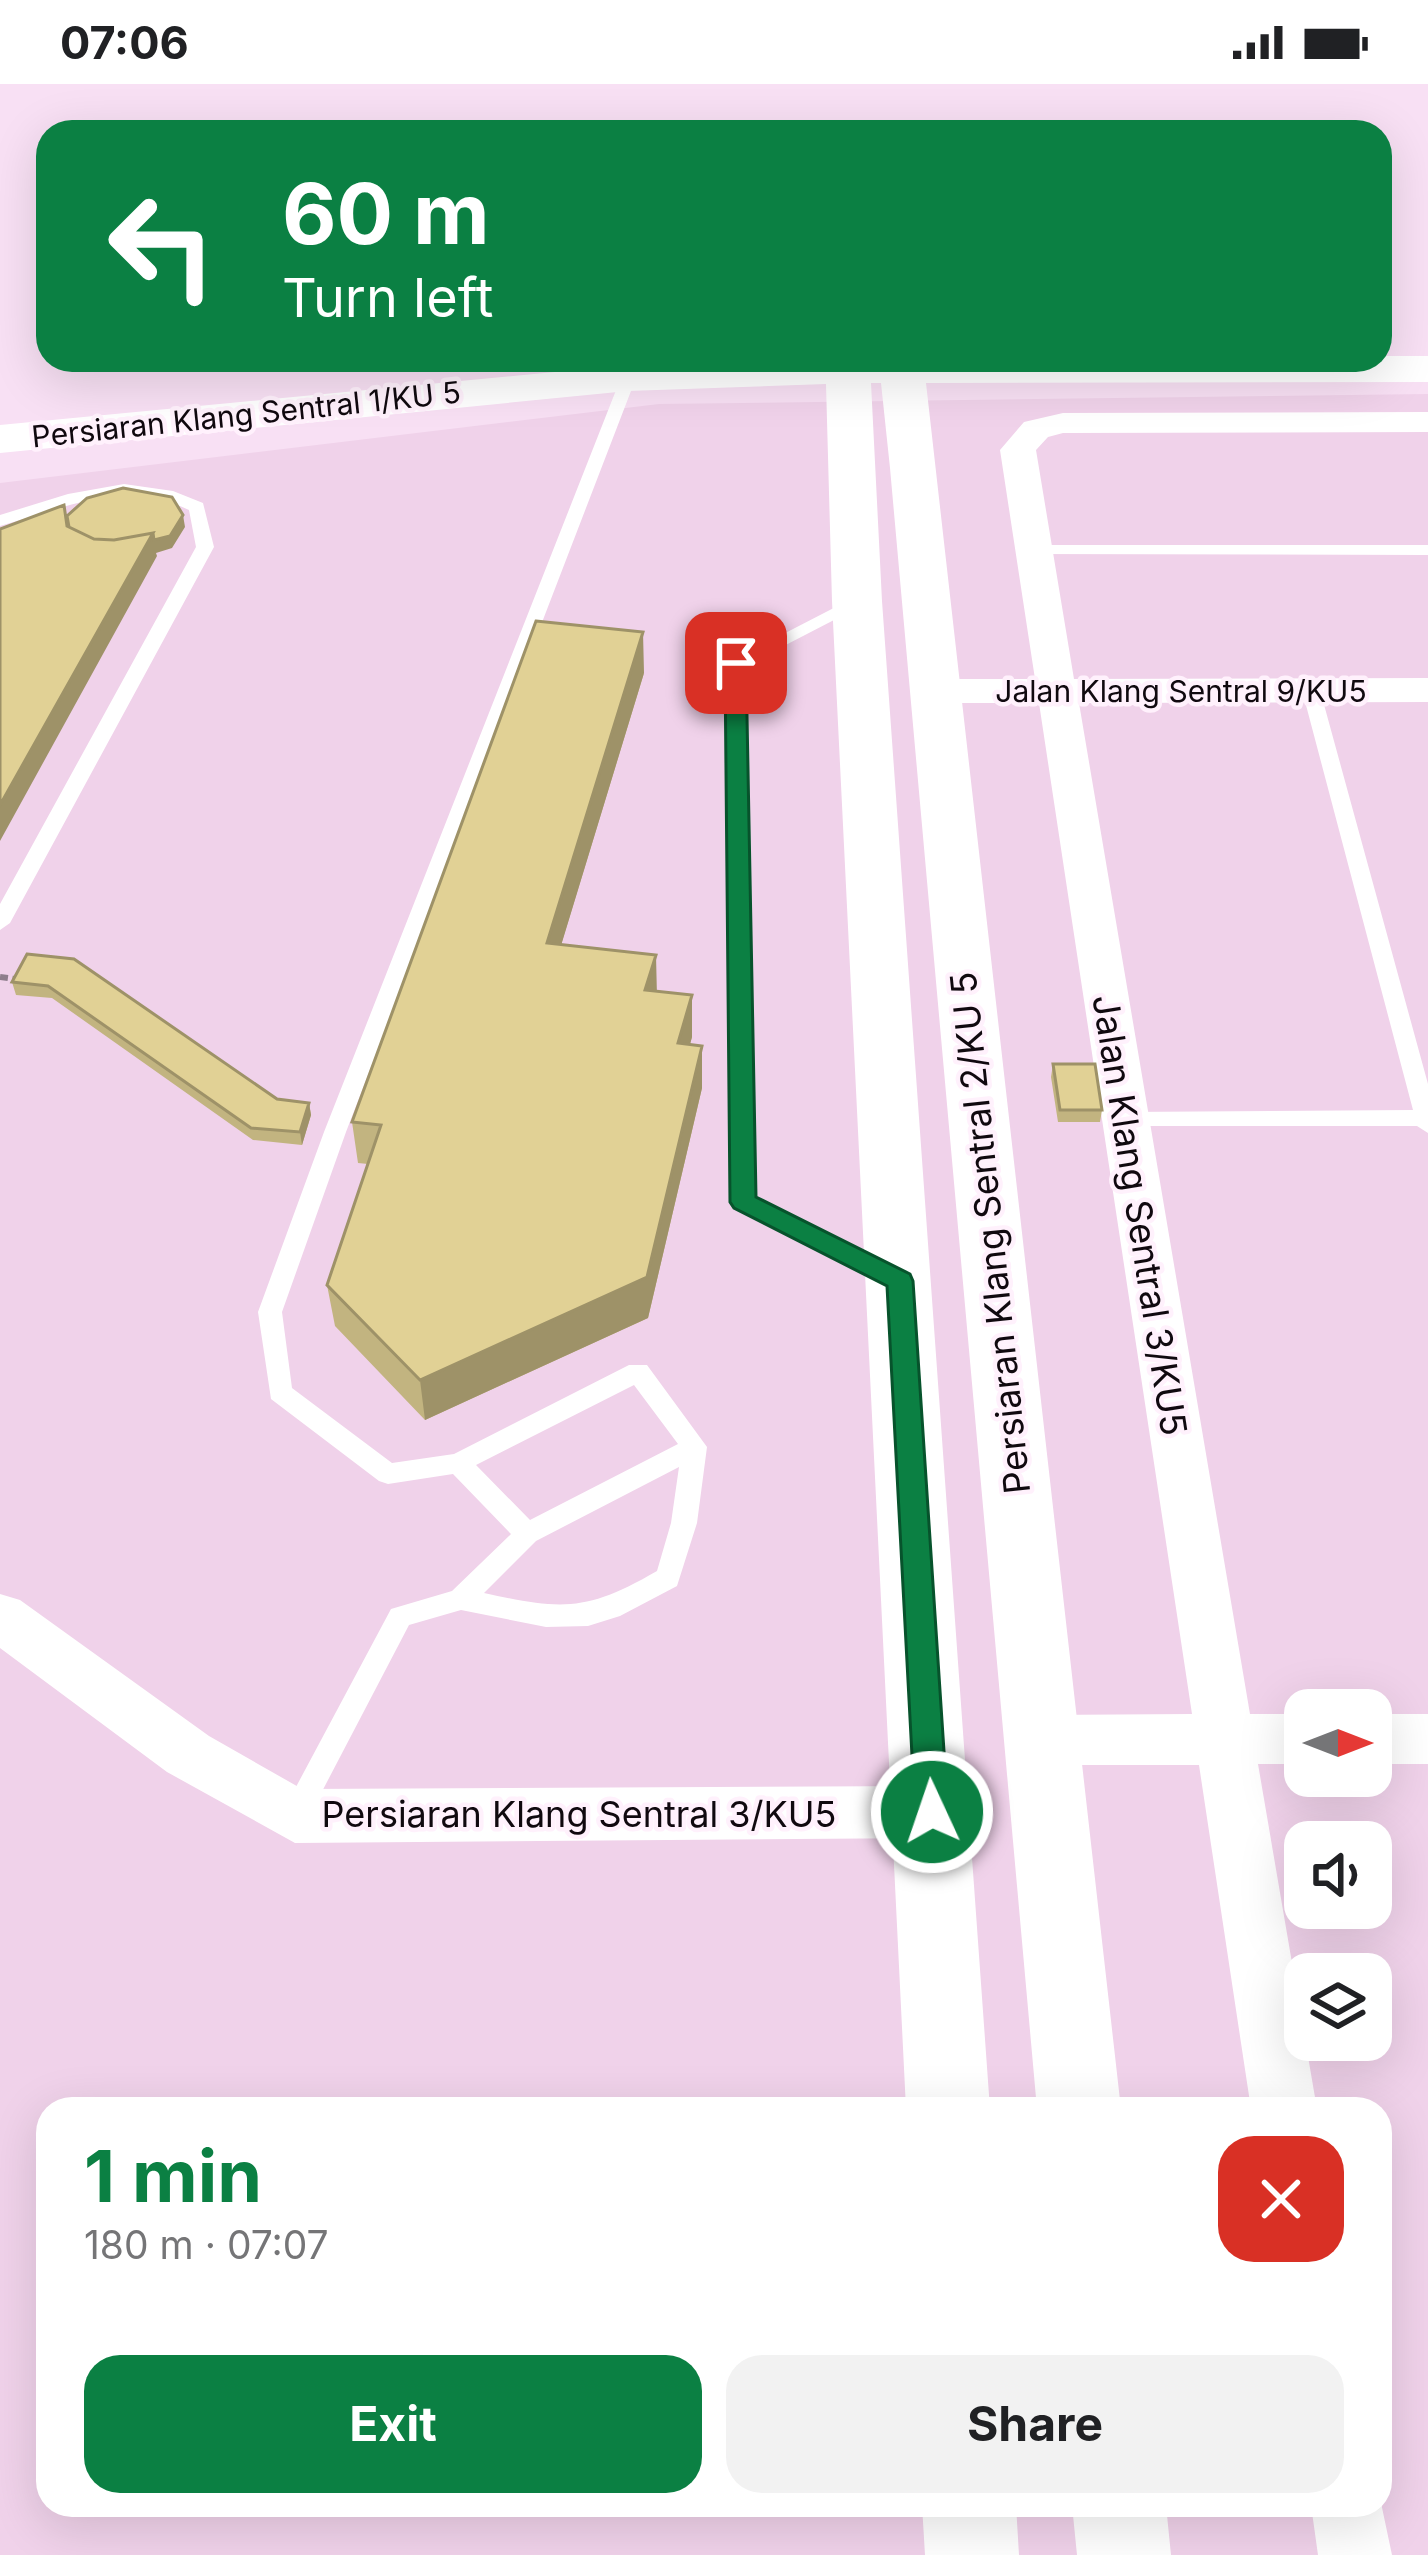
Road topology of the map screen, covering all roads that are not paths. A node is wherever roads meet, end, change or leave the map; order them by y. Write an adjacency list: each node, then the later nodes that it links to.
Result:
1 (1392, 330): 2 (street)
2 (1428, 330)
3 (1392, 369): 4 (street, Persiaran Klang Sentral 1/KU 5)
4 (1428, 369)
5 (396, 372): 12 (street, Persiaran Klang Sentral 1/KU 5)
6 (754, 372): 10 (street, Persiaran Klang Sentral 1/KU 5)
7 (853, 372): 16 (street, Persiaran Klang Sentral 2/KU 5)
8 (897, 372): 16 (street, Persiaran Klang Sentral 2/KU 5)
9 (1079, 372): 16 (street)
10 (712, 375): 11 (street, Persiaran Klang Sentral 1/KU 5); 16 (street)
11 (628, 378): 12 (street, Persiaran Klang Sentral 1/KU 5); 30 (lane)
12 (348, 386): 13 (street, Persiaran Klang Sentral 1/KU 5); 15 (street, Persiaran Klang Sentral 1/KU 5)
13 (0, 401)
14 (1428, 422): 18 (street, Jalan Klang Sentral 3/KU5)
15 (0, 439)
16 (882, 474): 20 (street, Persiaran Klang Sentral 2/KU 5); 23 (street, Persiaran Klang Sentral 2/KU 5)
17 (0, 521): 25 (lane)
18 (1034, 550): 19 (lane); 24 (street, Jalan Klang Sentral 3/KU5)
19 (1428, 550)
20 (857, 601): 28 (street, Persiaran Klang Sentral 2/KU 5); 28 (lane)
21 (1311, 690): 22 (street, Jalan Klang Sentral 9/KU5); 24 (street, Jalan Klang Sentral 9/KU5); 27 (lane)
22 (1428, 690)
23 (935, 691): 24 (street, Jalan Klang Sentral 9/KU5); 38 (street, Persiaran Klang Sentral 2/KU 5)
24 (1057, 691): 26 (street, Jalan Klang Sentral 3/KU5)
25 (0, 923)
26 (1125, 1120): 27 (lane); 34 (street, Jalan Klang Sentral 3/KU5)
27 (1427, 1120)
28 (900, 1281): 39 (street, Persiaran Klang Sentral 2/KU 5)
29 (694, 1447): 30 (lane); 31 (lane); 32 (lane)
30 (458, 1463): 31 (lane)
31 (527, 1534): 32 (lane)
32 (461, 1599): 40 (lane)
33 (0, 1617): 40 (street, Persiaran Klang Sentral 3/KU5)
34 (1225, 1739): 35 (street); 38 (street); 43 (street, Jalan Klang Sentral 3/KU5)
35 (1284, 1739)
36 (1392, 1739): 37 (street)
37 (1428, 1739)
38 (1041, 1740): 42 (street, Persiaran Klang Sentral 2/KU 5)
39 (932, 1812): 40 (street, Persiaran Klang Sentral 3/KU5); 41 (street, Persiaran Klang Sentral 2/KU 5)
40 (295, 1816)
41 (947, 2097)
42 (1077, 2097)
43 (1282, 2097)
44 (970, 2517): 47 (street)
45 (1120, 2517): 48 (street)
46 (1349, 2517): 49 (street)
47 (972, 2555)
48 (1124, 2555)
49 (1355, 2555)

